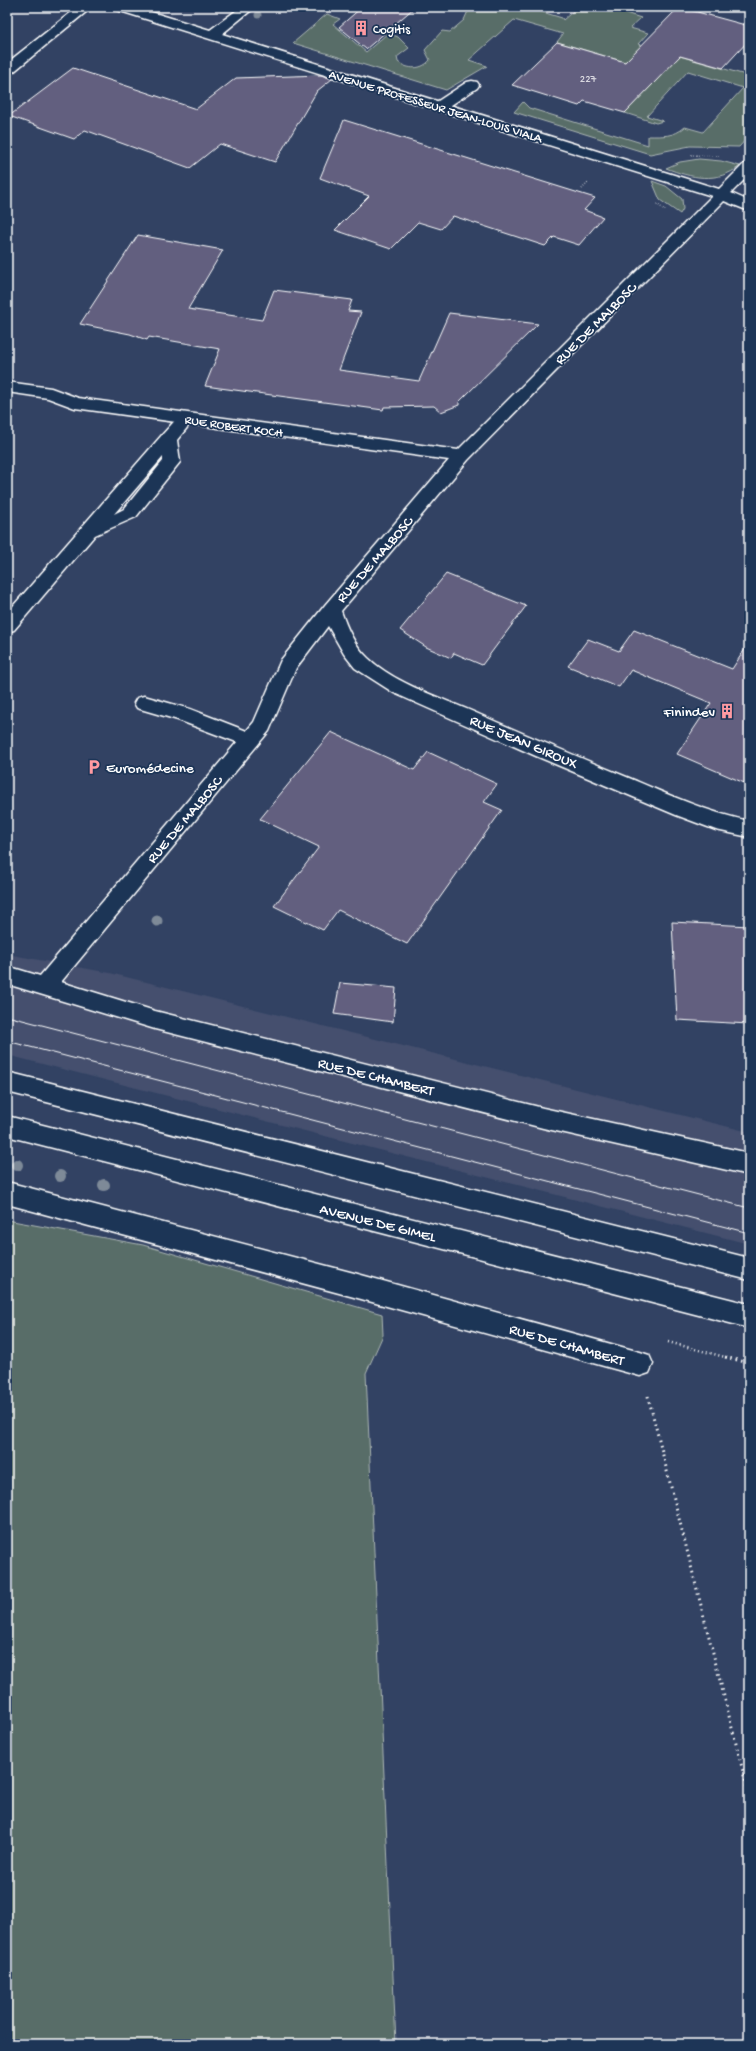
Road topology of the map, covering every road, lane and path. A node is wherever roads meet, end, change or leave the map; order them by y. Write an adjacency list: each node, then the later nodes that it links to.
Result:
1 (86, 7): 5 (street)
2 (122, 7): 4 (street, AVENUE PROFESSEUR JEAN-LOUIS VIALA)
3 (249, 7): 4 (street)
4 (212, 35): 7 (street, AVENUE PROFESSEUR JEAN-LOUIS VIALA)
5 (7, 70)
6 (472, 85): 7 (street)
7 (440, 106): 9 (street, AVENUE PROFESSEUR JEAN-LOUIS VIALA)
8 (749, 167): 9 (street, RUE DE MALBOSC)
9 (720, 194): 10 (street, AVENUE PROFESSEUR JEAN-LOUIS VIALA); 13 (street, RUE DE MALBOSC)
10 (749, 207)
11 (7, 387): 12 (street, RUE ROBERT KOCH)
12 (186, 419): 13 (street, RUE ROBERT KOCH); 15 (street)
13 (462, 456): 14 (street, RUE DE MALBOSC)
14 (331, 610): 17 (street, RUE DE MALBOSC); 18 (street, RUE JEAN GIROUX)
15 (7, 625)
16 (144, 703): 17 (street)
17 (250, 740): 20 (street, RUE DE MALBOSC)
18 (749, 829)
19 (7, 975): 20 (street, RUE DE CHAMBERT)
20 (44, 987): 23 (street, RUE DE CHAMBERT)
21 (7, 1082): 25 (street)
22 (7, 1126): 26 (street, AVENUE DE GIMEL)
23 (749, 1164)
24 (7, 1193): 27 (street, RUE DE CHAMBERT)
25 (749, 1269)
26 (749, 1316)
27 (640, 1364): 28 (path)
28 (749, 1795)

